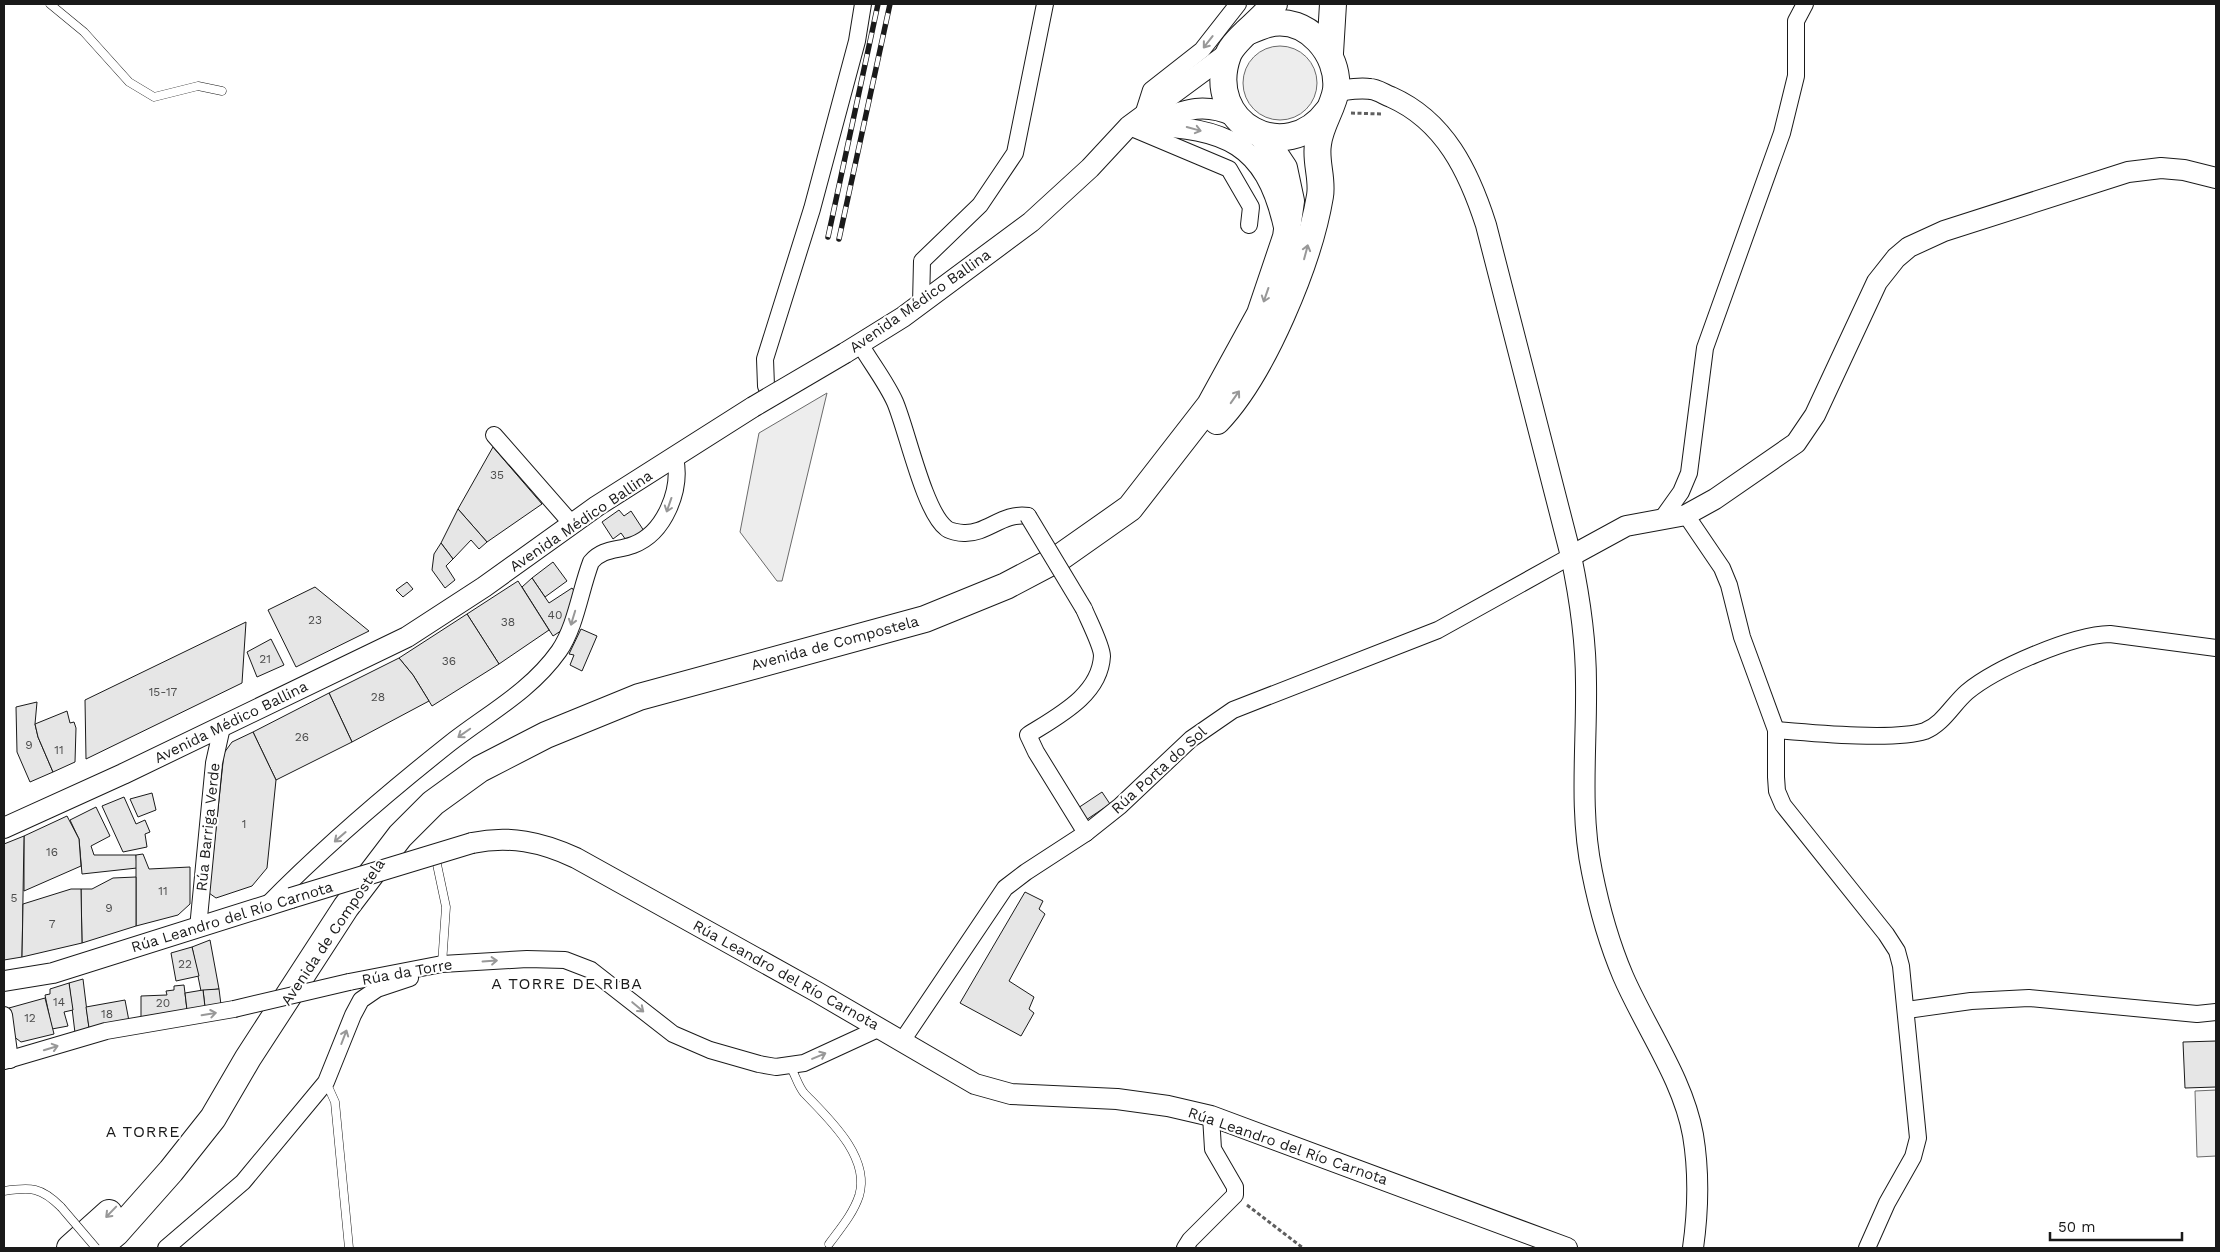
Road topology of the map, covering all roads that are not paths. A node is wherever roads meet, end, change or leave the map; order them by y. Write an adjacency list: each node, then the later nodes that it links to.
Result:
1 (50, 4): 11 (lane)
2 (863, 4): 21 (street)
3 (1045, 4): 19 (street)
4 (1238, 4): 14 (street, one-way to 14)
5 (1274, 4): 8 (highway)
6 (1333, 4): 10 (highway)
7 (1805, 4): 26 (street)
8 (1247, 32): 9 (highway); 10 (highway)
9 (1228, 53): 13 (highway); 14 (street, Avenida Médico Ballina)
10 (1330, 53): 12 (highway)
11 (222, 92)
12 (1332, 100): 15 (highway); 24 (highway, one-way to 12); 28 (street)
13 (1234, 116): 14 (street, Avenida Médico Ballina); 15 (highway)
14 (1141, 123): 17 (street); 18 (street, one-way to 18); 19 (street, Avenida Médico Ballina)
15 (1262, 135): 18 (highway, Avenida de Compostela)
16 (2216, 178): 25 (street)
17 (1249, 225)
18 (1286, 237): 24 (highway, Avenida de Compostela, one-way to 24)
19 (921, 304): 20 (street, Avenida Médico Ballina)
20 (852, 349): 21 (street, Avenida Médico Ballina, bridge); 33 (street, bridge)
21 (771, 396): 23 (street, Avenida Médico Ballina, bridge)
22 (494, 435): 27 (street)
23 (675, 458): 27 (street, Avenida Médico Ballina); 35 (street, one-way to 35)
24 (1130, 508): 44 (highway, Avenida de Compostela)
25 (1686, 516): 26 (street); 31 (street)
26 (1661, 520): 28 (street)
27 (572, 524): 30 (street, Avenida Médico Ballina)
28 (1571, 556): 33 (street, Rúa Porta do Sol); 57 (street)
29 (2216, 648): 31 (street)
30 (222, 726): 32 (street, Avenida Médico Ballina); 36 (street, Rúa Barriga Verde)
31 (1776, 730): 39 (street)
32 (4, 828)
33 (1086, 833): 43 (street, Rúa Porta do Sol)
34 (435, 854): 35 (street, Rúa Leandro del Río Carnota, bridge); 37 (lane); 42 (street, Rúa Leandro del Río Carnota, bridge)
35 (266, 906): 36 (street, Rúa Leandro del Río Carnota)
36 (198, 928): 38 (street, Rúa Leandro del Río Carnota)
37 (435, 965): 45 (street, Rúa da Torre, one-way to 37, bridge); 46 (street, Rúa da Torre, one-way to 46); 47 (street, one-way to 37)
38 (4, 981)
39 (1907, 1010): 40 (street); 58 (street)
40 (2216, 1012)
41 (4, 1015): 45 (street)
42 (880, 1028): 43 (street, Rúa Leandro del Río Carnota); 46 (street, Rúa da Torre, one-way to 42)
43 (902, 1041): 48 (street, Rúa Leandro del Río Carnota)
44 (248, 1058): 51 (highway, Avenida de Compostela, one-way to 51); 52 (highway, Avenida de Compostela)
45 (7, 1060)
46 (790, 1066): 50 (lane)
47 (326, 1082): 53 (street); 54 (lane)
48 (1212, 1116): 55 (street); 56 (street, Rúa Leandro del Río Carnota)
49 (4, 1191): 52 (lane, bridge)
50 (829, 1244)
51 (70, 1248)
52 (97, 1248)
53 (166, 1248)
54 (349, 1248)
55 (1185, 1248)
56 (1567, 1248)
57 (1693, 1248)
58 (1867, 1248)

